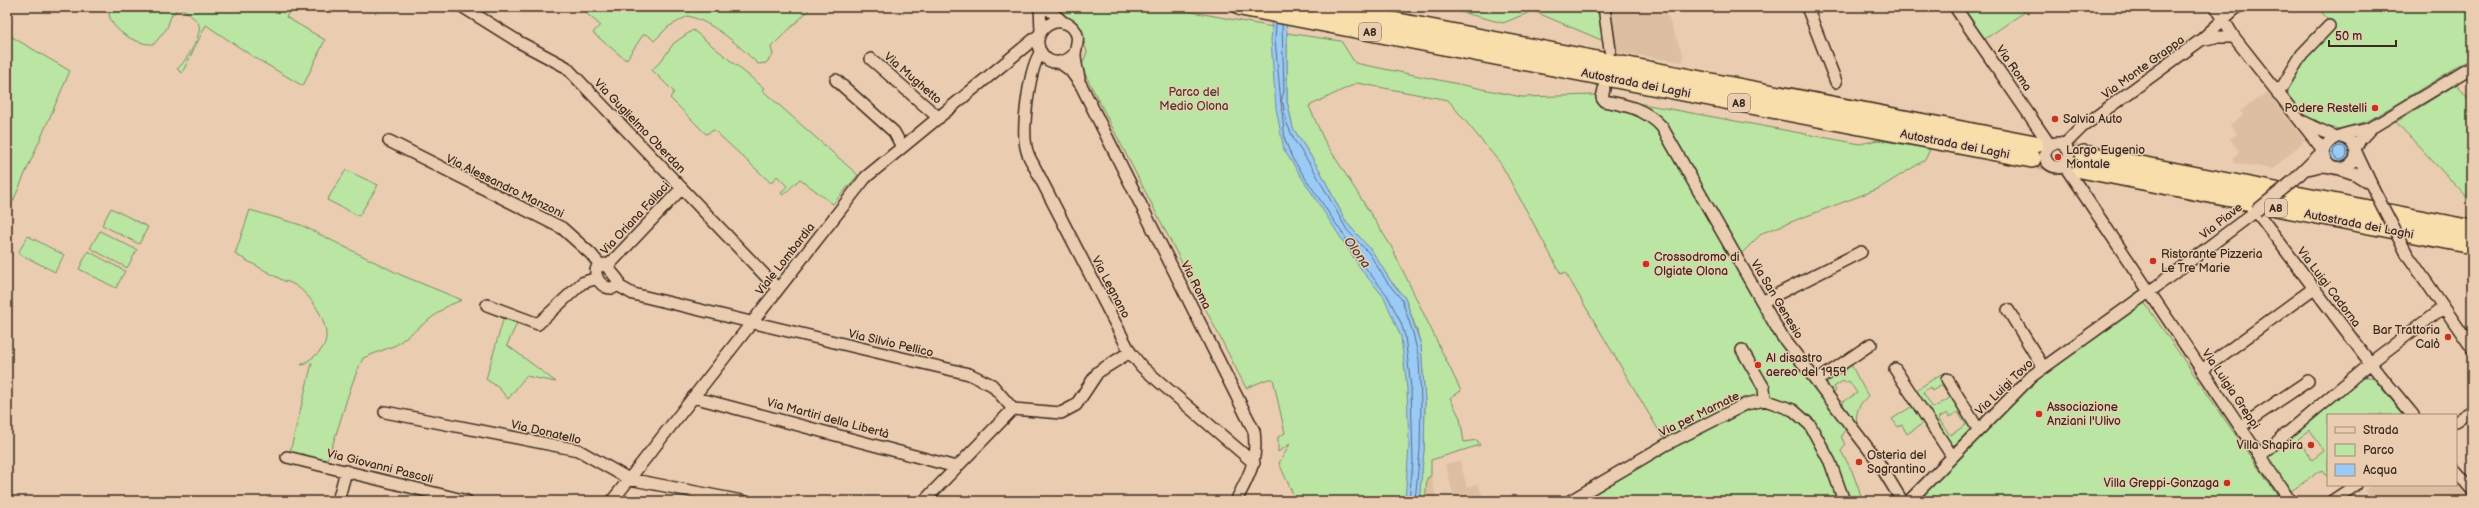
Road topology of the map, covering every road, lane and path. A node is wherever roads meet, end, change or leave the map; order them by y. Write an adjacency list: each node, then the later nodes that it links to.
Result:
1 (463, 7): 44 (street, Via Guglielmo Oberdan)
2 (1040, 7): 14 (street)
3 (1046, 7): 12 (street)
4 (1242, 7): 37 (highway, Autostrada dei Laghi / A8)
5 (1320, 7): 37 (highway, Autostrada dei Laghi / A8)
6 (1604, 7): 17 (street)
7 (1807, 7): 26 (street)
8 (1955, 7): 37 (street, Via Roma)
9 (2216, 7): 11 (street)
10 (2237, 7): 11 (street)
11 (2222, 19): 15 (street); 16 (street, Via Monte Grappa)
12 (1064, 23): 14 (street); 19 (street, Via Roma)
13 (2329, 26): 29 (street)
14 (1040, 34): 18 (street); 21 (street, Viale Lombardia)
15 (2234, 38): 16 (street, Via Monte Grappa); 29 (street)
16 (2201, 40): 35 (street, Via Monte Grappa)
17 (1610, 50)
18 (1041, 52): 21 (street, Viale Lombardia); 22 (street, Via Roma); 24 (street, Via Legnano)
19 (1075, 53): 22 (street); 27 (street, Via Roma)
20 (870, 59): 30 (street, Via Mughetto)
21 (1008, 61): 30 (street, Viale Lombardia)
22 (1054, 62): 24 (street, Via Legnano); 27 (street, Via Roma)
23 (2472, 67): 32 (street)
24 (1032, 79): 63 (street, Via Legnano)
25 (836, 80): 36 (street)
26 (1836, 82)
27 (1081, 84): 83 (street, Via Roma)
28 (1604, 89): 55 (street, Via San Genesio)
29 (2278, 94): 31 (street)
30 (938, 118): 36 (street, Viale Lombardia)
31 (2298, 119): 33 (street); 38 (street)
32 (2371, 128): 33 (street); 39 (street)
33 (2338, 137): 38 (street, Via Piave); 39 (street)
34 (389, 141): 49 (street, Via Alessandro Manzoni)
35 (2064, 146): 37 (street); 40 (street)
36 (902, 147): 53 (street, Viale Lombardia)
37 (2039, 149): 40 (street)
38 (2323, 151): 41 (street); 42 (street, Via Piave)
39 (2356, 151): 41 (street); 43 (street)
40 (2064, 165): 54 (street)
41 (2335, 168): 42 (street); 43 (street)
42 (2306, 169): 45 (street, Via Piave, bridge)
43 (2372, 186): 57 (street, bridge)
44 (682, 188): 49 (street, Via Oriana Fallaci); 53 (street, Via Guglielmo Oberdan)
45 (2255, 216): 52 (street, Via Luigi Cadorna); 54 (street, Via Piave)
46 (2472, 229): 47 (highway, Autostrada dei Laghi / A8)
47 (2472, 245)
48 (1861, 252): 55 (street)
49 (604, 266): 50 (street); 51 (street, Via Alessandro Manzoni)
50 (597, 278): 51 (street); 56 (street)
51 (617, 285): 59 (street)
52 (2314, 288): 64 (street, Via Luigi Cadorna); 67 (street)
53 (778, 289): 59 (street, Viale Lombardia)
54 (2149, 292): 65 (street, Via Luigi Tovo); 67 (street, Via Luigia Greppi)
55 (1762, 302): 69 (street, Via San Genesio)
56 (486, 306)
57 (2444, 307): 61 (street); 64 (street)
58 (2008, 310): 65 (street)
59 (751, 323): 71 (street, Viale Lombardia); 73 (street, Via Silvio Pellico)
60 (1871, 344): 69 (street)
61 (2472, 348)
62 (1742, 350): 72 (street)
63 (1130, 352): 73 (street); 83 (street, Via Legnano)
64 (2371, 364): 76 (street, Via Luigi Cadorna); 81 (street)
65 (2043, 367): 79 (street, Via Luigi Tovo)
66 (1895, 369): 80 (street)
67 (2202, 370): 78 (street, Via Luigia Greppi)
68 (1947, 379): 79 (street)
69 (1816, 381): 98 (street, Via San Genesio)
70 (2308, 381): 78 (street)
71 (693, 396): 84 (street, Via Martiri della Libertà); 87 (street, Viale Lombardia)
72 (1765, 400): 96 (street, Via per Marnate); 97 (street)
73 (1013, 409): 84 (street)
74 (2472, 411): 77 (street)
75 (385, 412): 87 (street, Via Donatello)
76 (2412, 414)
77 (2457, 420)
78 (2240, 427): 81 (street, Via Luigia Greppi)
79 (1978, 429): 80 (street, Via Luigi Tovo)
80 (1952, 456): 99 (street, Via Luigi Tovo)
81 (2260, 456): 100 (street, Via Luigia Greppi)
82 (287, 457): 85 (street, Via Giovanni Pascoli)
83 (1254, 463): 95 (street, Via Roma)
84 (956, 467): 94 (street)
85 (346, 471): 90 (street); 91 (street, Via Giovanni Pascoli)
86 (2457, 472): 89 (street)
87 (629, 479): 92 (street, Viale Lombardia); 93 (street, Via Donatello)
88 (2354, 486): 101 (street)
89 (2472, 490)
90 (338, 501)
91 (467, 501)
92 (612, 501)
93 (742, 501)
94 (924, 501)
95 (1235, 501)
96 (1570, 501)
97 (1844, 501)
98 (1902, 501)
99 (1909, 501)
100 (2290, 501)
101 (2332, 501)

